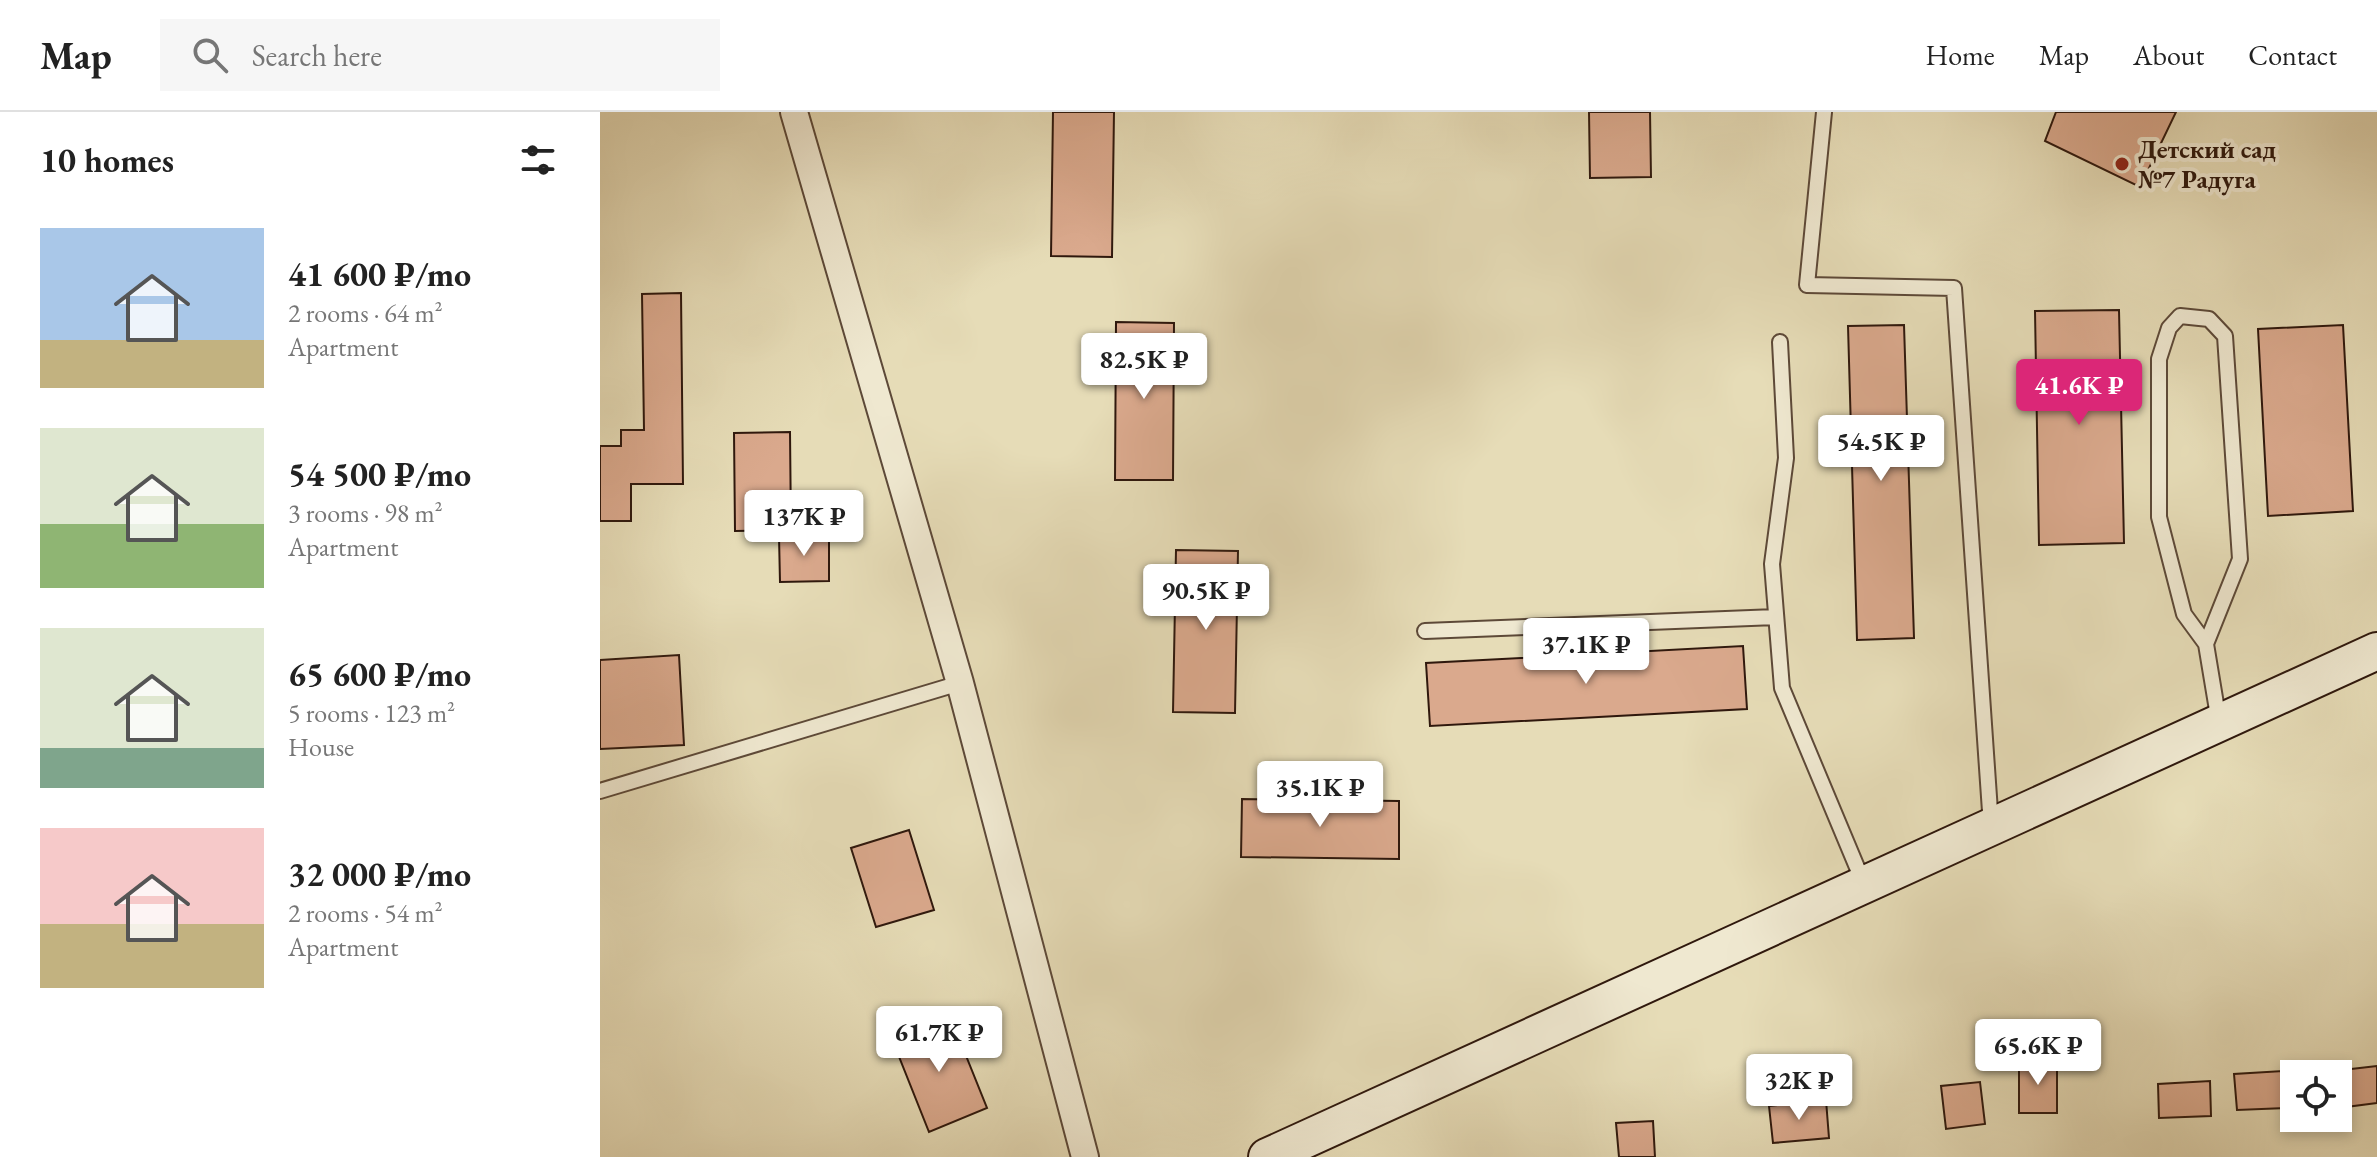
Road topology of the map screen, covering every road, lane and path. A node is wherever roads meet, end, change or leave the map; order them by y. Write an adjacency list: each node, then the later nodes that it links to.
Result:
1 (794, 112): 8 (street)
2 (1824, 112): 11 (lane)
3 (1780, 342): 4 (lane)
4 (1776, 617): 5 (lane); 12 (lane)
5 (1425, 631)
6 (2206, 644): 6 (lane); 9 (lane)
7 (2377, 651): 9 (main road)
8 (960, 683): 10 (lane); 13 (street)
9 (2219, 723): 11 (main road)
10 (600, 791)
11 (1991, 827): 12 (main road)
12 (1864, 884): 14 (main road)
13 (1085, 1157)
14 (1267, 1157)

